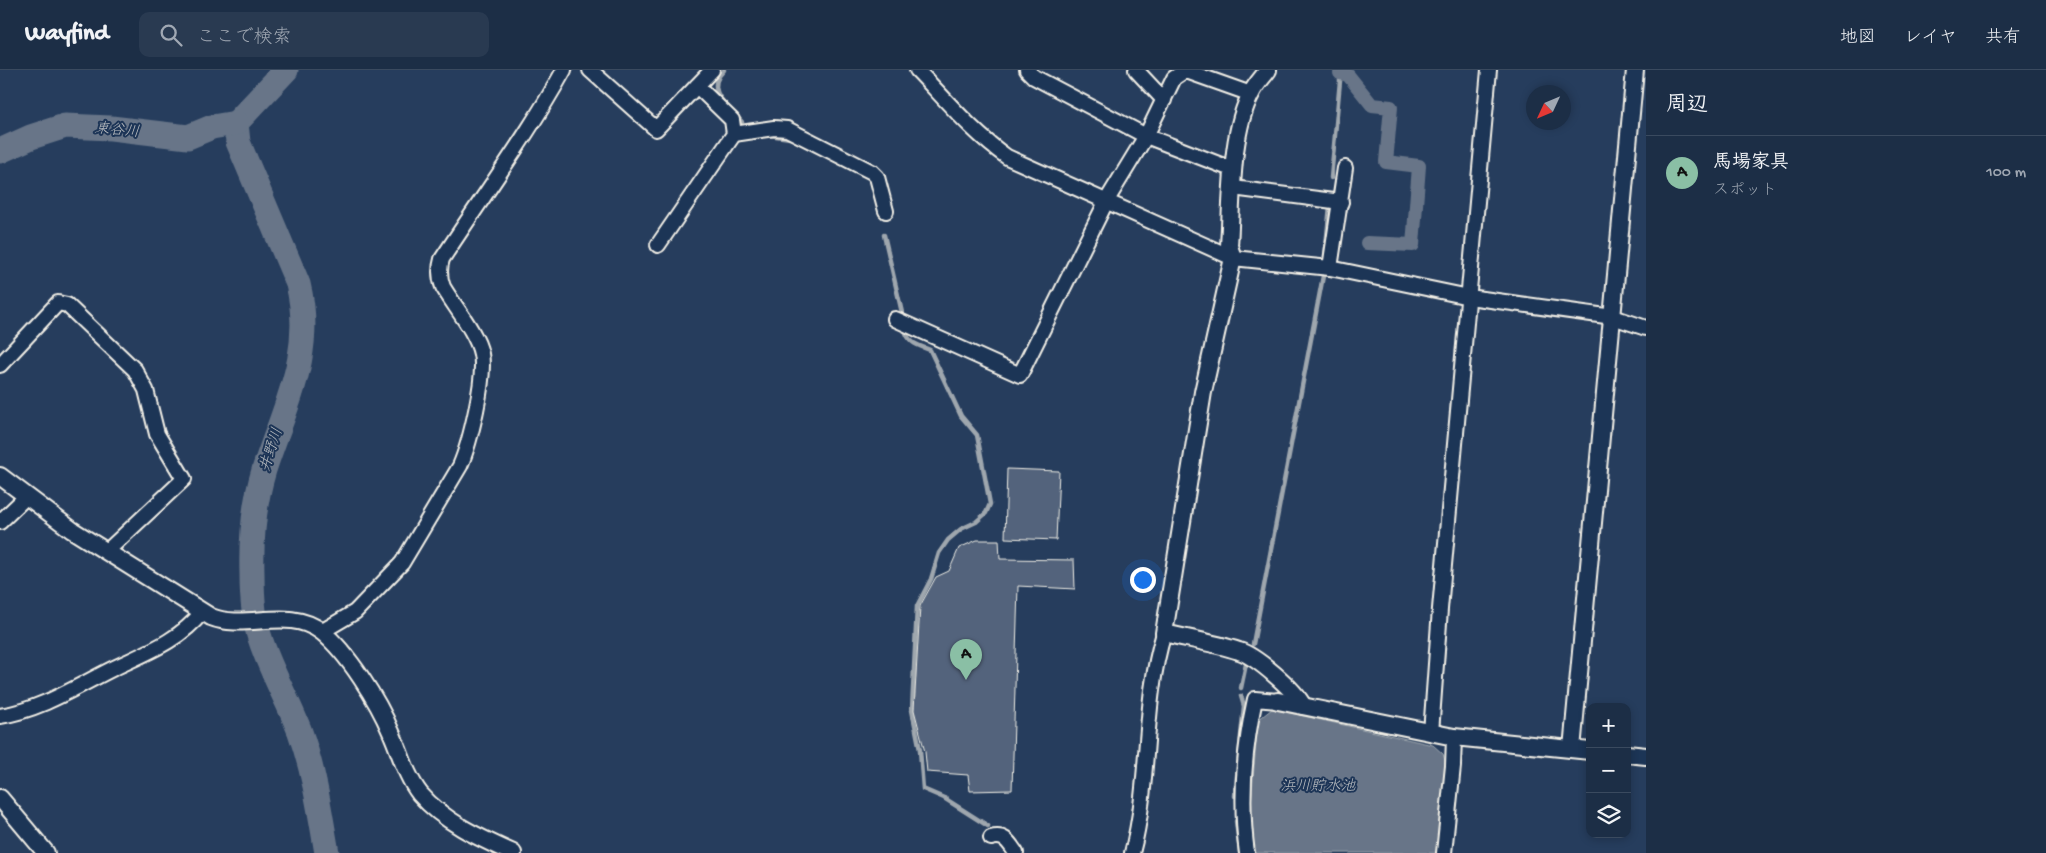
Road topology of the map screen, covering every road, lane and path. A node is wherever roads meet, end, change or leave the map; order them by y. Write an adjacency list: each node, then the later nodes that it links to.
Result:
1 (564, 70): 34 (street)
2 (590, 70): 10 (street)
3 (712, 70): 10 (street)
4 (917, 70): 18 (street)
5 (1027, 70): 14 (street)
6 (1136, 70): 12 (street)
7 (1268, 70): 11 (street)
8 (1489, 70): 24 (street)
9 (1635, 70): 25 (street)
10 (697, 86): 13 (street)
11 (1251, 94): 12 (street); 16 (street)
12 (1164, 100): 14 (street)
13 (734, 134): 20 (street); 21 (street)
14 (1146, 136): 16 (street); 18 (street)
15 (1345, 168): 19 (street)
16 (1234, 170): 17 (street)
17 (1233, 188): 19 (street); 22 (street)
18 (1107, 200): 22 (street); 26 (street)
19 (1341, 202): 23 (street)
20 (886, 211)
21 (658, 244)
22 (1233, 258): 23 (street); 35 (street)
23 (1330, 268): 24 (street)
24 (1468, 297): 25 (street); 39 (street)
25 (1612, 317): 27 (street); 41 (street)
26 (895, 319)
27 (1646, 328)
28 (0, 365): 32 (street)
29 (0, 476): 30 (street)
30 (26, 497): 31 (street); 32 (street)
31 (0, 522)
32 (106, 552): 33 (street)
33 (202, 612): 34 (street); 38 (street)
34 (321, 632): 48 (street)
35 (1164, 633): 37 (street); 50 (street)
36 (1278, 701): 37 (street); 51 (street)
37 (1302, 706): 39 (street)
38 (0, 716)
39 (1432, 733): 40 (street)
40 (1454, 737): 41 (street); 52 (street)
41 (1572, 749): 42 (street)
42 (1586, 751)
43 (1631, 754): 44 (street)
44 (1646, 756)
45 (2, 806): 47 (street)
46 (991, 838): 49 (street)
47 (46, 853)
48 (513, 853)
49 (1016, 853)
50 (1132, 853)
51 (1247, 853)
52 (1444, 853)

